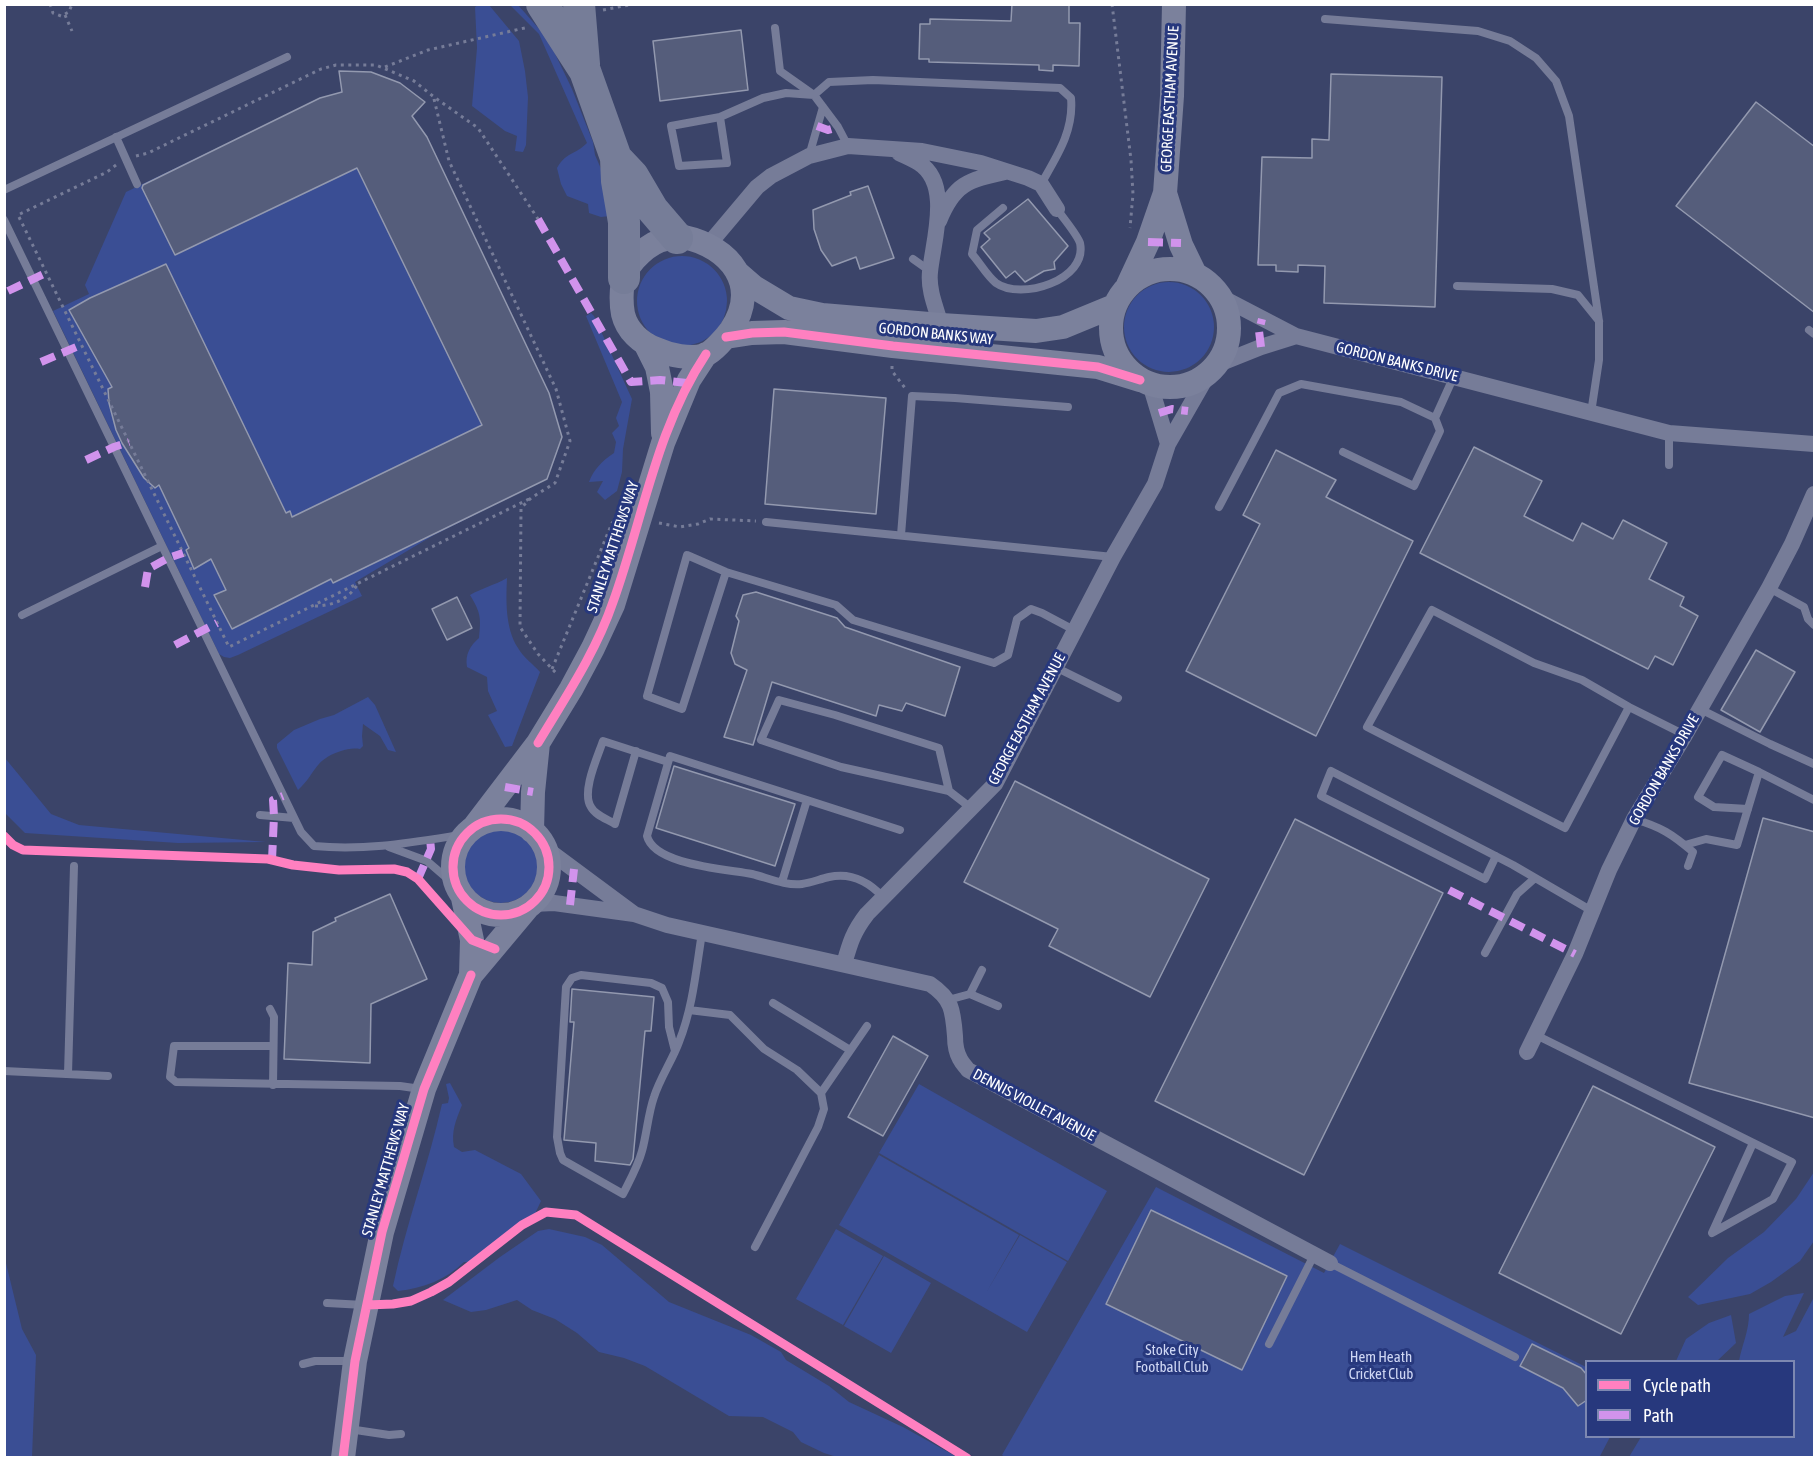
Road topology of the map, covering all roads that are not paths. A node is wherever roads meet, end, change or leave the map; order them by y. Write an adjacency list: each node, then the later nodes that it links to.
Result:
1 (1174, 4): 20 (main road, GEORGE EASTHAM AVENUE)
2 (591, 7): 7 (highway)
3 (537, 15): 7 (highway)
4 (1325, 19): 37 (lane)
5 (775, 28): 8 (lane)
6 (287, 57): 11 (lane)
7 (585, 71): 15 (highway)
8 (814, 95): 9 (lane); 10 (lane); 18 (lane)
9 (823, 107): 12 (lane); 14 (lane)
10 (720, 117): 10 (lane)
11 (116, 137): 17 (lane); 19 (lane)
12 (848, 146): 13 (street); 14 (street)
13 (892, 150): 16 (street); 24 (street)
14 (809, 156): 27 (street)
15 (616, 158): 26 (highway); 32 (highway)
16 (1006, 172): 18 (street); 24 (street)
17 (137, 184)
18 (1041, 184): 22 (street)
19 (4, 190)
20 (1165, 193): 30 (main road, GEORGE EASTHAM AVENUE); 33 (main road, GEORGE EASTHAM AVENUE)
21 (1003, 208): 22 (lane)
22 (1057, 209)
23 (4, 220): 25 (lane)
24 (939, 222): 29 (street)
25 (8, 234): 59 (lane)
26 (677, 238): 27 (main road); 32 (main road)
27 (709, 244): 31 (main road)
28 (913, 259): 29 (lane)
29 (930, 271): 38 (street)
30 (1195, 273): 33 (main road); 35 (main road)
31 (739, 274): 38 (main road, GORDON BANKS WAY); 40 (main road)
32 (624, 278): 41 (main road)
33 (1128, 285): 36 (main road)
34 (1457, 286): 37 (lane)
35 (1225, 299): 39 (street, GORDON BANKS DRIVE); 43 (main road)
36 (1114, 306): 38 (main road, GORDON BANKS WAY); 45 (main road)
37 (1599, 321): 47 (lane)
38 (941, 325)
39 (1296, 336): 43 (street); 44 (street, GORDON BANKS DRIVE)
40 (726, 337): 42 (main road); 45 (main road, GORDON BANKS WAY)
41 (646, 345): 42 (main road); 50 (main road, STANLEY MATTHEWS WAY)
42 (705, 354): 50 (main road, STANLEY MATTHEWS WAY)
43 (1214, 369): 45 (main road); 51 (street, GEORGE EASTHAM AVENUE)
44 (1454, 376): 47 (street, GORDON BANKS DRIVE); 48 (lane)
45 (1145, 382): 51 (street)
46 (1068, 407): 58 (lane)
47 (1591, 413): 49 (street, GORDON BANKS DRIVE)
48 (1435, 418): 53 (lane); 56 (lane)
49 (1669, 433): 52 (street, GORDON BANKS DRIVE); 54 (lane)
50 (663, 443): 71 (main road, STANLEY MATTHEWS WAY)
51 (1168, 444): 60 (street, GEORGE EASTHAM AVENUE)
52 (1815, 444)
53 (1342, 452)
54 (1669, 465)
55 (1815, 494): 62 (street, GORDON BANKS DRIVE)
56 (1219, 507)
57 (766, 522): 58 (lane)
58 (901, 535): 60 (lane)
59 (162, 546): 63 (lane); 82 (lane)
60 (1113, 557): 65 (street, GEORGE EASTHAM AVENUE)
61 (726, 572): 61 (lane); 65 (lane)
62 (1769, 588): 64 (lane); 69 (street, GORDON BANKS DRIVE)
63 (22, 615)
64 (1815, 626)
65 (1074, 630): 66 (street, GEORGE EASTHAM AVENUE)
66 (1055, 667): 67 (lane); 79 (street, GEORGE EASTHAM AVENUE)
67 (1118, 698)
68 (1629, 707): 68 (lane); 70 (lane)
69 (1700, 709): 70 (street, GORDON BANKS DRIVE); 74 (lane)
70 (1685, 735): 83 (street, GORDON BANKS DRIVE)
71 (538, 744): 84 (main road, STANLEY MATTHEWS WAY); 86 (main road, STANLEY MATTHEWS WAY)
72 (636, 751): 72 (lane); 73 (lane)
73 (668, 762): 77 (lane); 93 (lane)
74 (1815, 764)
75 (1760, 772): 78 (lane); 80 (lane); 80 (lane)
76 (949, 791): 76 (lane); 79 (lane)
77 (807, 800): 85 (lane); 93 (lane)
78 (1815, 800)
79 (972, 808): 95 (street, GEORGE EASTHAM AVENUE)
80 (1748, 809): 87 (lane)
81 (260, 815): 82 (lane)
82 (294, 818): 88 (lane)
83 (1634, 819): 87 (lane); 97 (street, GORDON BANKS DRIVE)
84 (470, 830): 86 (main road); 88 (lane); 94 (main road)
85 (900, 830)
86 (539, 840): 96 (main road); 98 (street)
87 (1685, 845): 91 (lane)
88 (388, 846): 94 (lane)
89 (1496, 856): 89 (lane); 92 (lane)
90 (74, 866): 117 (lane)
91 (1688, 866)
92 (1535, 878): 97 (lane); 100 (lane)
93 (782, 882): 95 (lane)
94 (459, 892): 96 (main road); 103 (main road, STANLEY MATTHEWS WAY)
95 (883, 897): 101 (street, GEORGE EASTHAM AVENUE)
96 (531, 906): 98 (street); 103 (main road, STANLEY MATTHEWS WAY)
97 (1592, 911): 111 (street, GORDON BANKS DRIVE)
98 (634, 914): 99 (street)
99 (702, 933): 101 (street); 109 (lane)
100 (1485, 953)
101 (844, 964): 105 (street)
102 (982, 970): 104 (lane)
103 (471, 975): 120 (main road, STANLEY MATTHEWS WAY)
104 (970, 994): 105 (lane); 107 (lane)
105 (948, 1000): 124 (street, DENNIS VIOLLET AVENUE)
106 (773, 1003): 113 (lane)
107 (998, 1006)
108 (270, 1009): 112 (lane)
109 (689, 1010): 114 (lane); 121 (lane)
110 (867, 1026): 113 (lane)
111 (1536, 1035): 115 (street, GORDON BANKS DRIVE); 122 (lane)
112 (272, 1046): 119 (lane); 119 (lane)
113 (850, 1050): 121 (lane)
114 (675, 1051): 114 (lane)
115 (1527, 1052)
116 (4, 1071): 117 (lane)
117 (68, 1074): 118 (lane)
118 (108, 1076)
119 (273, 1085): 120 (lane)
120 (424, 1089): 126 (main road, STANLEY MATTHEWS WAY)
121 (821, 1093): 123 (lane)
122 (1753, 1143): 122 (lane)
123 (755, 1247)
124 (1322, 1259): 127 (lane); 128 (lane)
125 (327, 1303): 126 (lane)
126 (367, 1305): 129 (main road, STANLEY MATTHEWS WAY)
127 (1269, 1344)
128 (1515, 1357)
129 (355, 1361): 130 (lane); 131 (main road, STANLEY MATTHEWS WAY)
130 (303, 1364)
131 (346, 1428): 132 (lane); 133 (main road, STANLEY MATTHEWS WAY)
132 (401, 1434)
133 (343, 1458)

